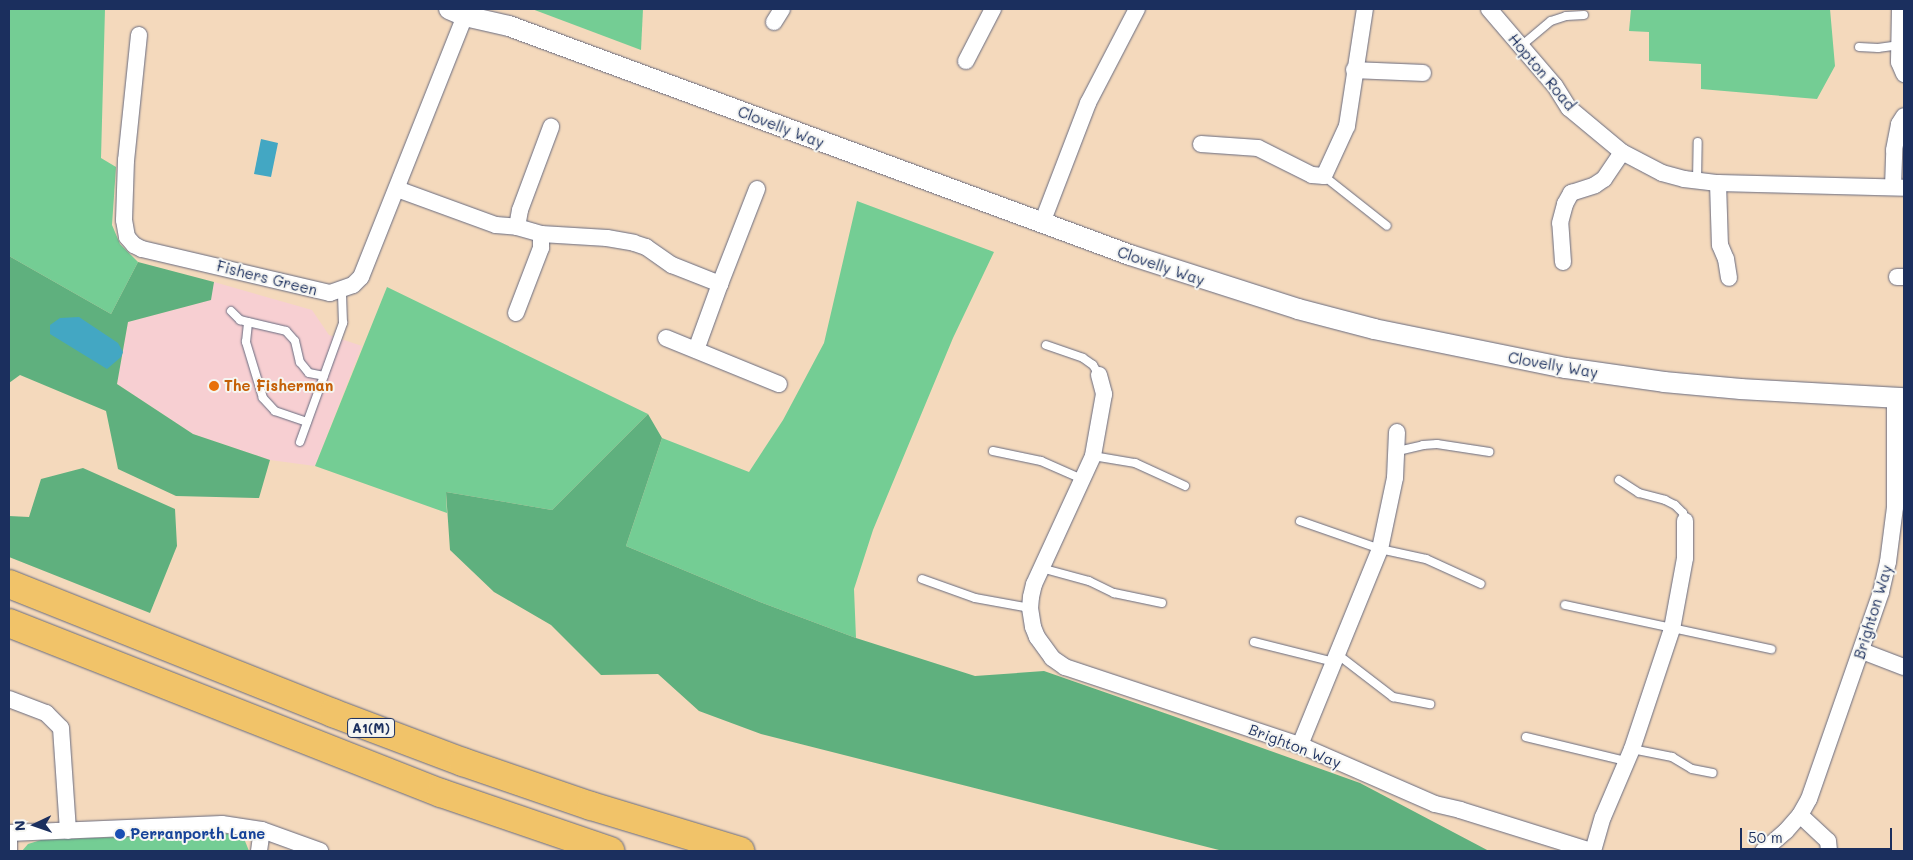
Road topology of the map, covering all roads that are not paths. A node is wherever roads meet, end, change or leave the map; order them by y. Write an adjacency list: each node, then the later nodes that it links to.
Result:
1 (993, 9): 12 (street)
2 (1137, 9): 27 (street)
3 (1362, 9): 13 (street)
4 (1489, 9): 10 (street, Hopton Road)
5 (1900, 9): 9 (street)
6 (457, 13): 25 (street); 27 (street, Clovelly Way)
7 (1584, 15): 10 (lane)
8 (139, 35): 34 (street, Fishers Green)
9 (1900, 45): 11 (lane); 15 (street)
10 (1521, 46): 20 (street, Hopton Road)
11 (1859, 47)
12 (966, 61)
13 (1354, 70): 14 (street); 21 (street)
14 (1423, 73)
15 (1904, 74)
16 (1904, 116): 24 (street, Hopton Road)
17 (551, 127): 28 (street)
18 (1698, 142): 22 (lane)
19 (1202, 144): 21 (street)
20 (1622, 152): 22 (street, Hopton Road); 31 (street)
21 (1324, 176): 29 (lane)
22 (1697, 181): 23 (street, Hopton Road)
23 (1718, 183): 24 (street, Hopton Road); 32 (street)
24 (1899, 187)
25 (397, 189): 28 (street); 34 (street)
26 (757, 189): 33 (street)
27 (1042, 223): 44 (street, Clovelly Way)
28 (517, 226): 30 (street)
29 (1387, 226)
30 (542, 234): 33 (street); 36 (street)
31 (1563, 262)
32 (1729, 278)
33 (720, 284): 40 (street)
34 (342, 290): 42 (lane)
35 (231, 311): 37 (lane)
36 (516, 313)
37 (248, 322): 42 (lane); 45 (lane)
38 (666, 338): 40 (street)
39 (1046, 345): 41 (lane, Brighton Way)
40 (696, 350): 43 (street)
41 (1099, 375): 51 (street, Brighton Way)
42 (324, 376): 45 (lane)
43 (779, 384)
44 (1900, 398): 69 (street, Brighton Way)
45 (307, 422): 47 (lane)
46 (1398, 432): 49 (street)
47 (300, 442)
48 (993, 451): 52 (lane)
49 (1398, 451): 50 (lane); 57 (street)
50 (1489, 452)
51 (1094, 456): 52 (street, Brighton Way); 54 (lane)
52 (1082, 479): 58 (street, Brighton Way)
53 (1619, 480): 56 (lane)
54 (1185, 486)
55 (1300, 520): 57 (lane)
56 (1685, 521): 66 (street)
57 (1380, 549): 61 (lane); 70 (street)
58 (1041, 568): 62 (lane); 64 (street, Brighton Way)
59 (922, 579): 64 (lane)
60 (9, 584): 86 (highway, A1(M))
61 (1481, 584)
62 (1162, 603)
63 (1565, 606): 66 (lane)
64 (1030, 608): 75 (street, Brighton Way)
65 (9, 623): 85 (highway, A1(M))
66 (1672, 629): 68 (lane); 76 (street)
67 (1254, 642): 70 (lane)
68 (1771, 649)
69 (1862, 651): 71 (street); 78 (street, Brighton Way)
70 (1336, 658): 73 (lane); 75 (street)
71 (1904, 667)
72 (9, 699): 80 (street)
73 (1430, 704)
74 (1526, 737): 76 (lane)
75 (1300, 745): 87 (street, Brighton Way)
76 (1629, 755): 77 (lane); 87 (street)
77 (1713, 773)
78 (1800, 815): 88 (street, Brighton Way); 89 (street)
79 (262, 830): 80 (street); 83 (street); 84 (street)
80 (68, 831): 81 (street)
81 (9, 833): 82 (street)
82 (9, 851)
83 (259, 851)
84 (320, 851)
85 (610, 851)
86 (740, 851)
87 (1592, 851)
88 (1763, 851)
89 (1830, 851)

